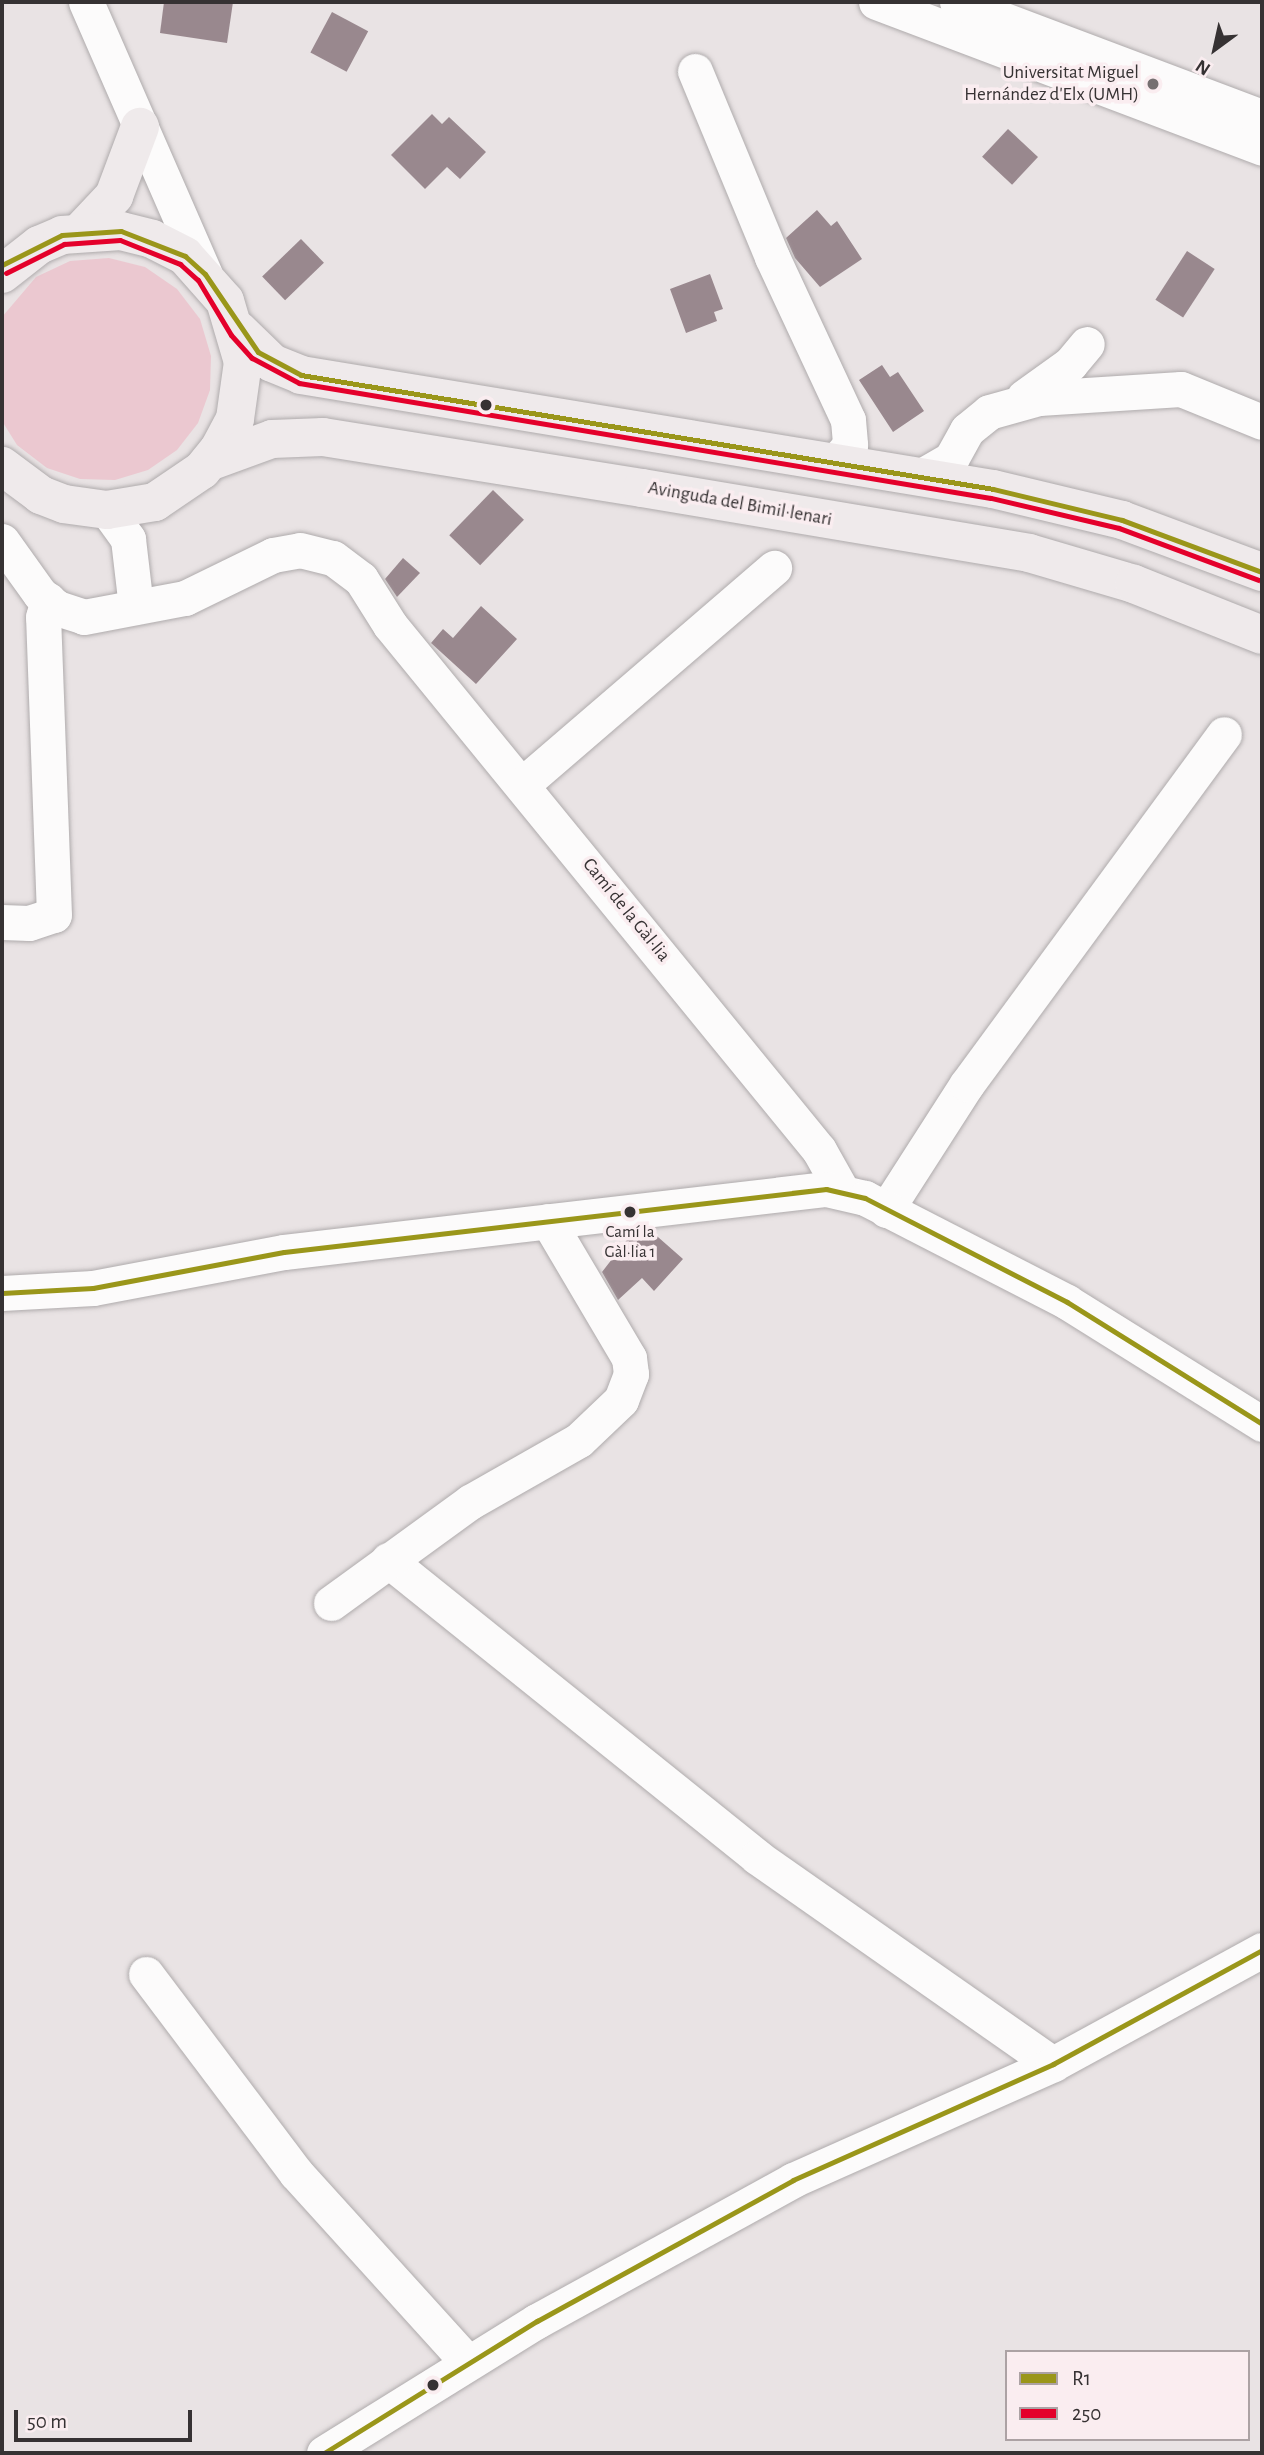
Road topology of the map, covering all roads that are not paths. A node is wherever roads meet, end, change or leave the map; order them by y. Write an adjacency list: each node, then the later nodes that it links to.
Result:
1 (86, 2): 6 (street)
2 (876, 2): 7 (street)
3 (957, 2): 5 (street)
4 (695, 71): 16 (street)
5 (1262, 117)
6 (140, 127): 8 (main road); 10 (street)
7 (1262, 148)
8 (80, 232): 9 (main road); 10 (main road)
9 (6, 267)
10 (205, 274): 11 (main road)
11 (238, 330): 15 (main road); 16 (main road)
12 (1087, 344): 13 (street)
13 (1012, 405): 14 (street); 18 (street)
14 (1262, 422)
15 (209, 462): 19 (main road); 26 (main road, Avinguda del Bimil·lenari)
16 (835, 463): 18 (main road)
17 (2, 466): 20 (main road)
18 (920, 477): 23 (main road)
19 (155, 502): 20 (main road); 25 (street)
20 (107, 510): 25 (street)
21 (2, 541): 24 (street, Camí de la Gàl·lia)
22 (774, 568): 28 (street)
23 (1262, 572)
24 (48, 600): 25 (street, Camí de la Gàl·lia); 29 (street)
25 (146, 606): 28 (street, Camí de la Gàl·lia)
26 (1262, 635)
27 (1224, 734): 31 (street)
28 (524, 783): 30 (street, Camí de la Gàl·lia)
29 (2, 922)
30 (842, 1191): 31 (street); 32 (street)
31 (886, 1210): 34 (street)
32 (548, 1221): 33 (street); 35 (street)
33 (2, 1293)
34 (1262, 1424)
35 (388, 1560): 36 (street); 39 (street)
36 (331, 1603)
37 (1262, 1950): 39 (street)
38 (146, 1974): 40 (street)
39 (1053, 2064): 40 (street)
40 (468, 2363): 41 (street)
41 (324, 2453)

